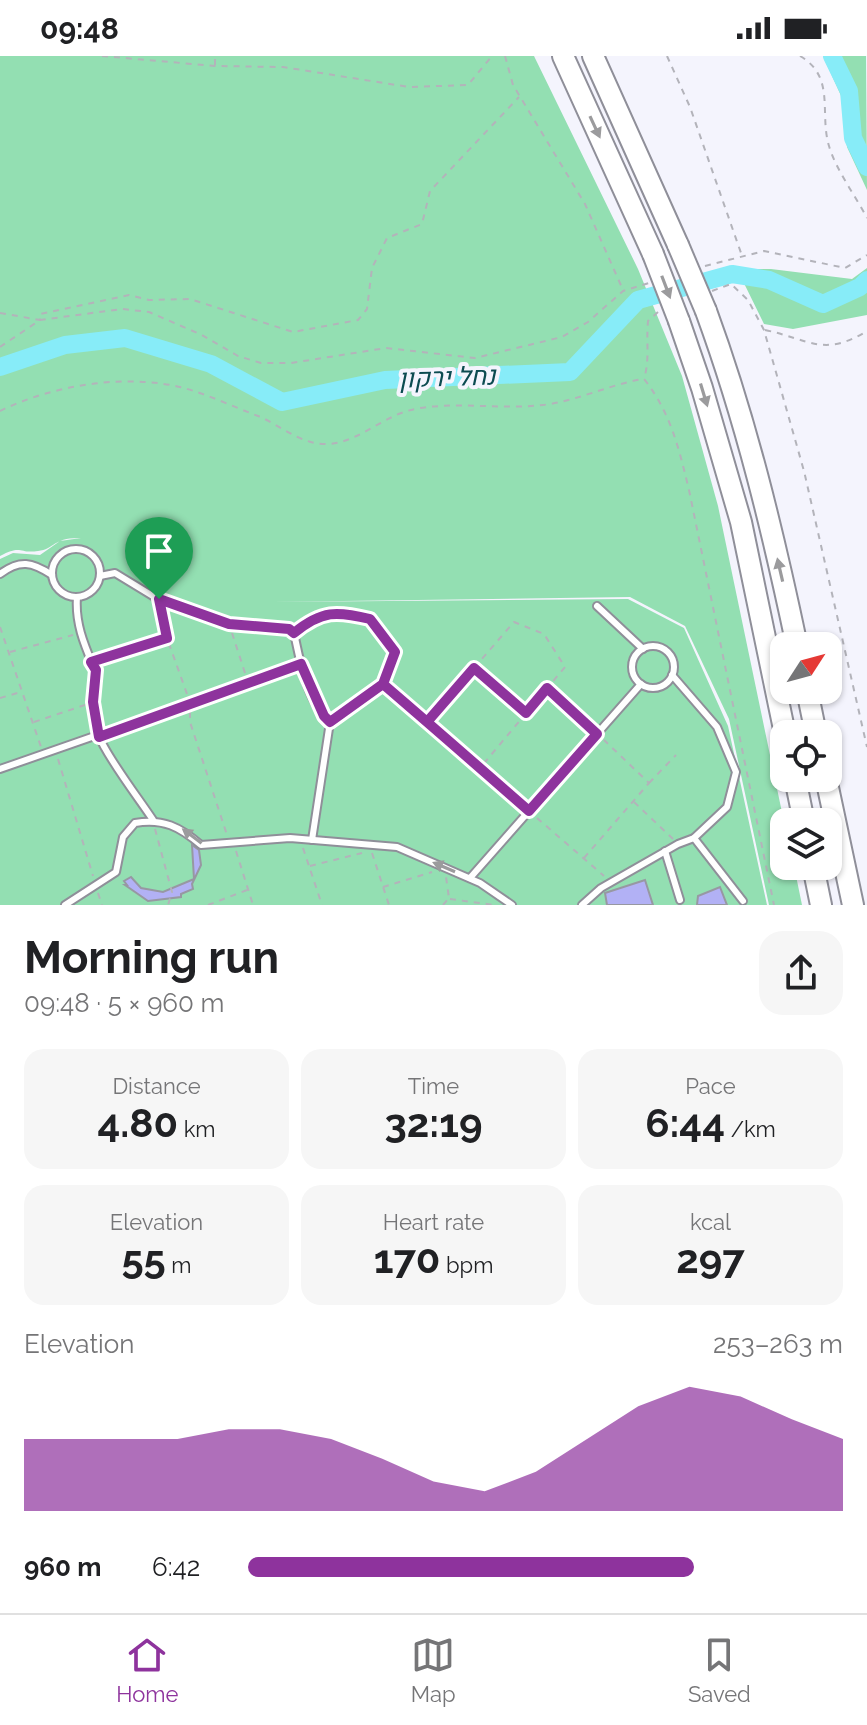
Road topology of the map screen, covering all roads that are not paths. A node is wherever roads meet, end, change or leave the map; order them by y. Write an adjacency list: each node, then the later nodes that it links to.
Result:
1 (563, 56): 14 (highway, one-way to 14, bridge)
2 (593, 56): 8 (highway, one-way to 2, bridge)
3 (0, 574): 4 (lane)
4 (52, 575): 5 (lane); 6 (lane)
5 (100, 576): 6 (lane); 9 (lane)
6 (77, 597): 16 (lane)
7 (597, 606): 10 (lane)
8 (794, 632)
9 (294, 633): 11 (lane); 15 (lane)
10 (643, 649): 12 (lane); 13 (lane)
11 (301, 664): 15 (lane); 16 (lane)
12 (672, 675): 13 (lane); 20 (lane)
13 (641, 684): 23 (lane)
14 (782, 720)
15 (330, 722): 21 (lane)
16 (99, 737): 17 (lane); 19 (lane)
17 (0, 769)
18 (829, 792): 31 (highway)
19 (153, 820): 21 (lane, one-way to 19); 27 (lane)
20 (694, 838): 22 (lane); 26 (lane)
21 (312, 840): 23 (lane, one-way to 21)
22 (665, 851): 25 (lane); 29 (lane)
23 (470, 878): 28 (lane)
24 (816, 880): 30 (highway)
25 (680, 900)
26 (743, 901)
27 (65, 905)
28 (512, 905)
29 (582, 905)
30 (821, 905)
31 (853, 905)

